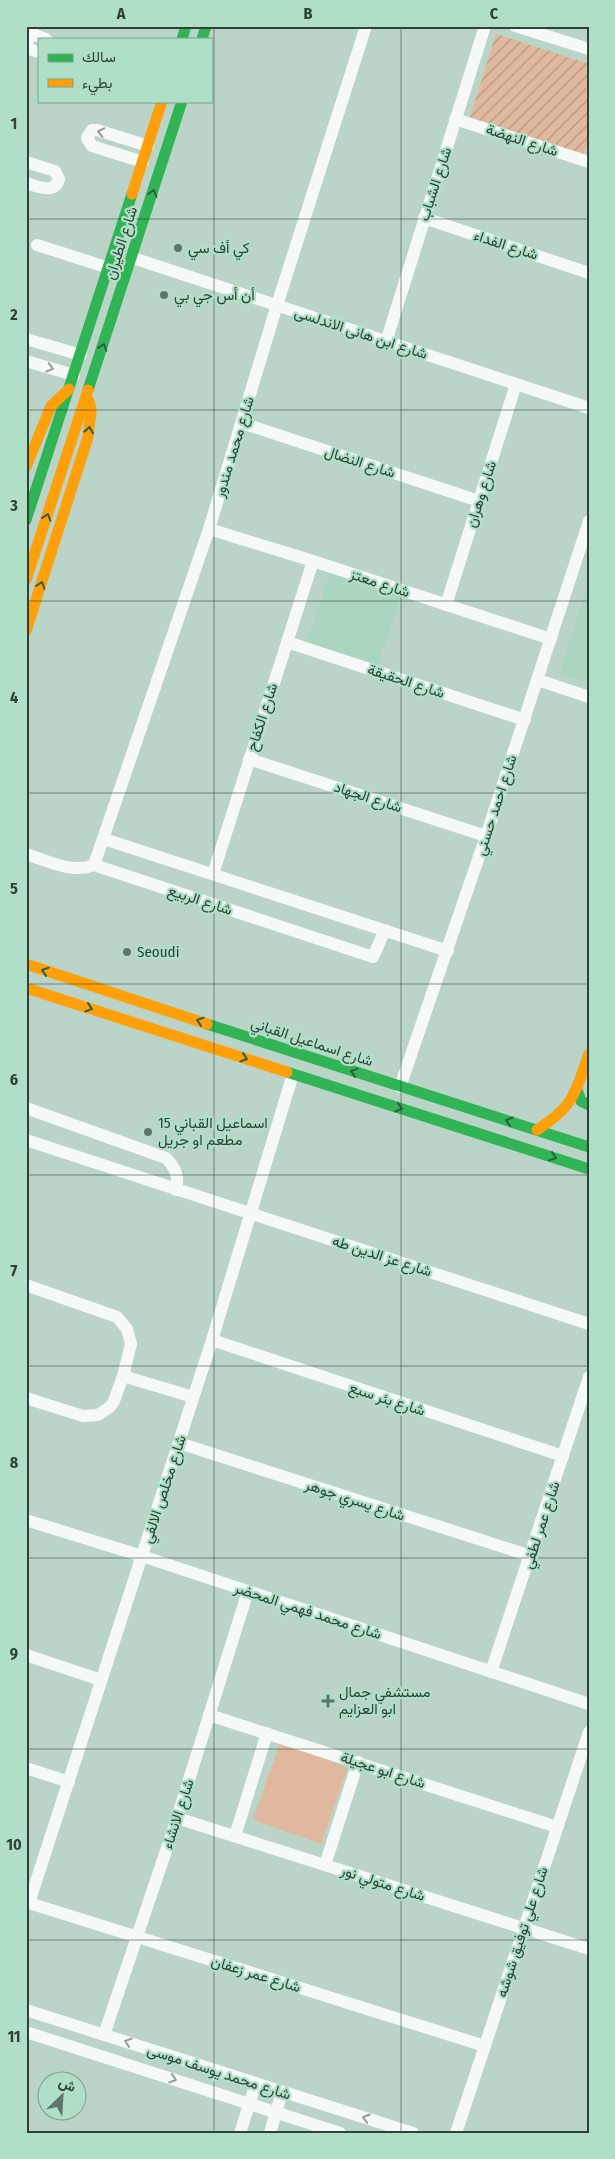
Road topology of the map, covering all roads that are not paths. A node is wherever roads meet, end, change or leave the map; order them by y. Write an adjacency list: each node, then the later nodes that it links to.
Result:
1 (186, 26): 8 (main road)
2 (206, 26): 9 (main road)
3 (366, 26): 26 (street, شارع محمد مندور)
4 (485, 26): 15 (street, شارع الشباب)
5 (515, 26): 11 (street)
6 (32, 30): 7 (street); 10 (street)
7 (44, 38)
8 (182, 38)
9 (202, 38)
10 (26, 48): 12 (street)
11 (589, 50)
12 (38, 52)
13 (162, 102): 16 (main road, شارع الطيران)
14 (182, 102): 23 (main road, شارع الطيران, one-way to 14)
15 (455, 119): 19 (street, شارع النهضة); 21 (street, شارع الشباب)
16 (148, 146): 18 (main road, شارع الطيران); 18 (street, one-way to 18)
17 (26, 162): 20 (street)
18 (143, 162): 24 (main road, شارع الطيران)
19 (589, 162)
20 (26, 183)
21 (424, 218): 25 (street, شارع الفداء); 28 (street, شارع الشباب)
22 (37, 245): 24 (street)
23 (132, 258): 26 (street, شارع ابن هانى الاندلسى); 34 (main road, شارع الطيران, one-way to 23)
24 (109, 268): 29 (main road, شارع الطيران)
25 (589, 272)
26 (277, 305): 28 (street, شارع ابن هانى الاندلسى); 36 (street, شارع محمد مندور)
27 (26, 339): 29 (street)
28 (386, 342): 32 (street, شارع ابن هانى الاندلسى)
29 (81, 356): 31 (main road, شارع الطيران)
30 (26, 361): 31 (street, one-way to 31)
31 (74, 376): 33 (main road, شارع الطيران)
32 (516, 384): 35 (street, شارع ابن هانى الاندلسى); 39 (street, شارع وهران)
33 (70, 388): 37 (main road); 40 (main road, شارع الطيران)
34 (87, 393): 44 (main road, شارع الطيران, one-way to 34); 46 (main road, one-way to 34)
35 (589, 408)
36 (242, 422): 39 (street, شارع النضال); 42 (street, شارع محمد مندور)
37 (29, 450): 38 (main road)
38 (26, 467)
39 (479, 501): 45 (street, شارع وهران)
40 (26, 520)
41 (589, 521): 47 (street, شارع احمد حسني)
42 (209, 529): 43 (street, شارع معتز); 54 (street, شارع محمد مندور)
43 (313, 561): 45 (street, شارع معتز); 48 (street, شارع الكفاح)
44 (26, 580)
45 (446, 605): 47 (street, شارع معتز)
46 (26, 631)
47 (551, 638): 49 (street, شارع احمد حسني)
48 (288, 642): 51 (street, شارع الحقيقة); 52 (street, شارع الكفاح)
49 (538, 680): 50 (street); 51 (street, شارع احمد حسني)
50 (589, 697)
51 (525, 720): 53 (street, شارع احمد حسني)
52 (249, 759): 53 (street, شارع الجهاد); 57 (street, شارع الكفاح)
53 (486, 836): 59 (street, شارع احمد حسني)
54 (104, 839): 56 (street, شارع محمد مندور); 57 (street, شارع الربيع)
55 (26, 854): 56 (street, شارع الربيع)
56 (94, 865): 58 (street, شارع الربيع)
57 (213, 874): 58 (street, شارع الربيع)
58 (385, 930): 59 (street, شارع الربيع)
59 (448, 951): 64 (street, شارع احمد حسني)
60 (26, 964): 64 (main road, شارع اسماعيل القباني, one-way to 60)
61 (26, 988): 63 (main road, one-way to 63)
62 (589, 1054): 65 (main road)
63 (293, 1074): 71 (main road, one-way to 71); 73 (street, شارع مخلص الالفي)
64 (400, 1087): 68 (main road, شارع اسماعيل القباني, one-way to 64)
65 (577, 1090): 66 (main road); 68 (main road)
66 (589, 1105)
67 (26, 1108): 72 (street)
68 (537, 1130): 70 (main road, شارع اسماعيل القباني)
69 (26, 1140): 72 (street, شارع عز الدين طه)
70 (589, 1147)
71 (589, 1169)
72 (176, 1190): 73 (street, شارع عز الدين طه)
73 (251, 1213): 75 (street, شارع عز الدين طه); 76 (street, شارع مخلص الالفي)
74 (26, 1285): 77 (street)
75 (589, 1324)
76 (212, 1340): 79 (street, شارع مخلص الالفي); 82 (street, شارع بئر سبع)
77 (123, 1376): 79 (street); 80 (street)
78 (589, 1377): 82 (street, شارع عمر لطفي)
79 (193, 1397): 81 (street, شارع مخلص الالفي)
80 (26, 1398)
81 (179, 1443): 84 (street, شارع مخلص الالفي); 85 (street, شارع يسري جوهر)
82 (563, 1456): 85 (street, شارع عمر لطفي)
83 (26, 1520): 84 (street, شارع محمد فهمي المحضر)
84 (142, 1556): 86 (street, شارع محمد فهمي المحضر); 89 (street, شارع مخلص الالفي)
85 (531, 1556): 88 (street, شارع عمر لطفي)
86 (248, 1591): 88 (street, شارع محمد فهمي المحضر); 91 (street, شارع الانشاء)
87 (26, 1655): 89 (street)
88 (491, 1672): 90 (street, شارع محمد فهمي المحضر)
89 (101, 1680): 96 (street, شارع مخلص الالفي)
90 (589, 1704)
91 (209, 1715): 92 (street, شارع ابو عجيلة); 97 (street, شارع الانشاء)
92 (267, 1732): 94 (street, شارع ابو عجيلة); 99 (street)
93 (589, 1732): 98 (street, شارع علي توفيق شوشه)
94 (358, 1762): 98 (street, شارع ابو عجيلة); 100 (street)
95 (26, 1768): 96 (street)
96 (69, 1782): 101 (street, شارع مخلص الالفي)
97 (177, 1818): 99 (street, شارع متولي نور); 103 (street, شارع الانشاء)
98 (557, 1827): 102 (street, شارع علي توفيق شوشه)
99 (235, 1836): 100 (street, شارع متولي نور)
100 (325, 1865): 102 (street, شارع متولي نور)
101 (28, 1902): 103 (street, شارع عمر زعفان)
102 (524, 1928): 104 (street, شارع متولي نور); 108 (street, شارع علي توفيق شوشه)
103 (136, 1937): 107 (street, شارع الانشاء); 108 (street, شارع عمر زعفان)
104 (589, 1949)
105 (26, 2010): 107 (street, شارع محمد يوسف موسى)
106 (26, 2032): 111 (street, شارع محمد يوسف موسى, one-way to 111)
107 (104, 2035): 109 (street, شارع محمد يوسف موسى, one-way to 107)
108 (485, 2046): 117 (street, شارع علي توفيق شوشه)
109 (256, 2083): 110 (street, شارع محمد يوسف موسى); 111 (street)
110 (282, 2092): 112 (street); 116 (street, شارع محمد يوسف موسى, one-way to 110)
111 (249, 2104): 112 (street, شارع محمد يوسف موسى); 113 (street)
112 (276, 2112): 114 (street); 115 (street, شارع محمد يوسف موسى)
113 (240, 2133)
114 (270, 2133)
115 (340, 2133)
116 (413, 2133)
117 (456, 2133)

